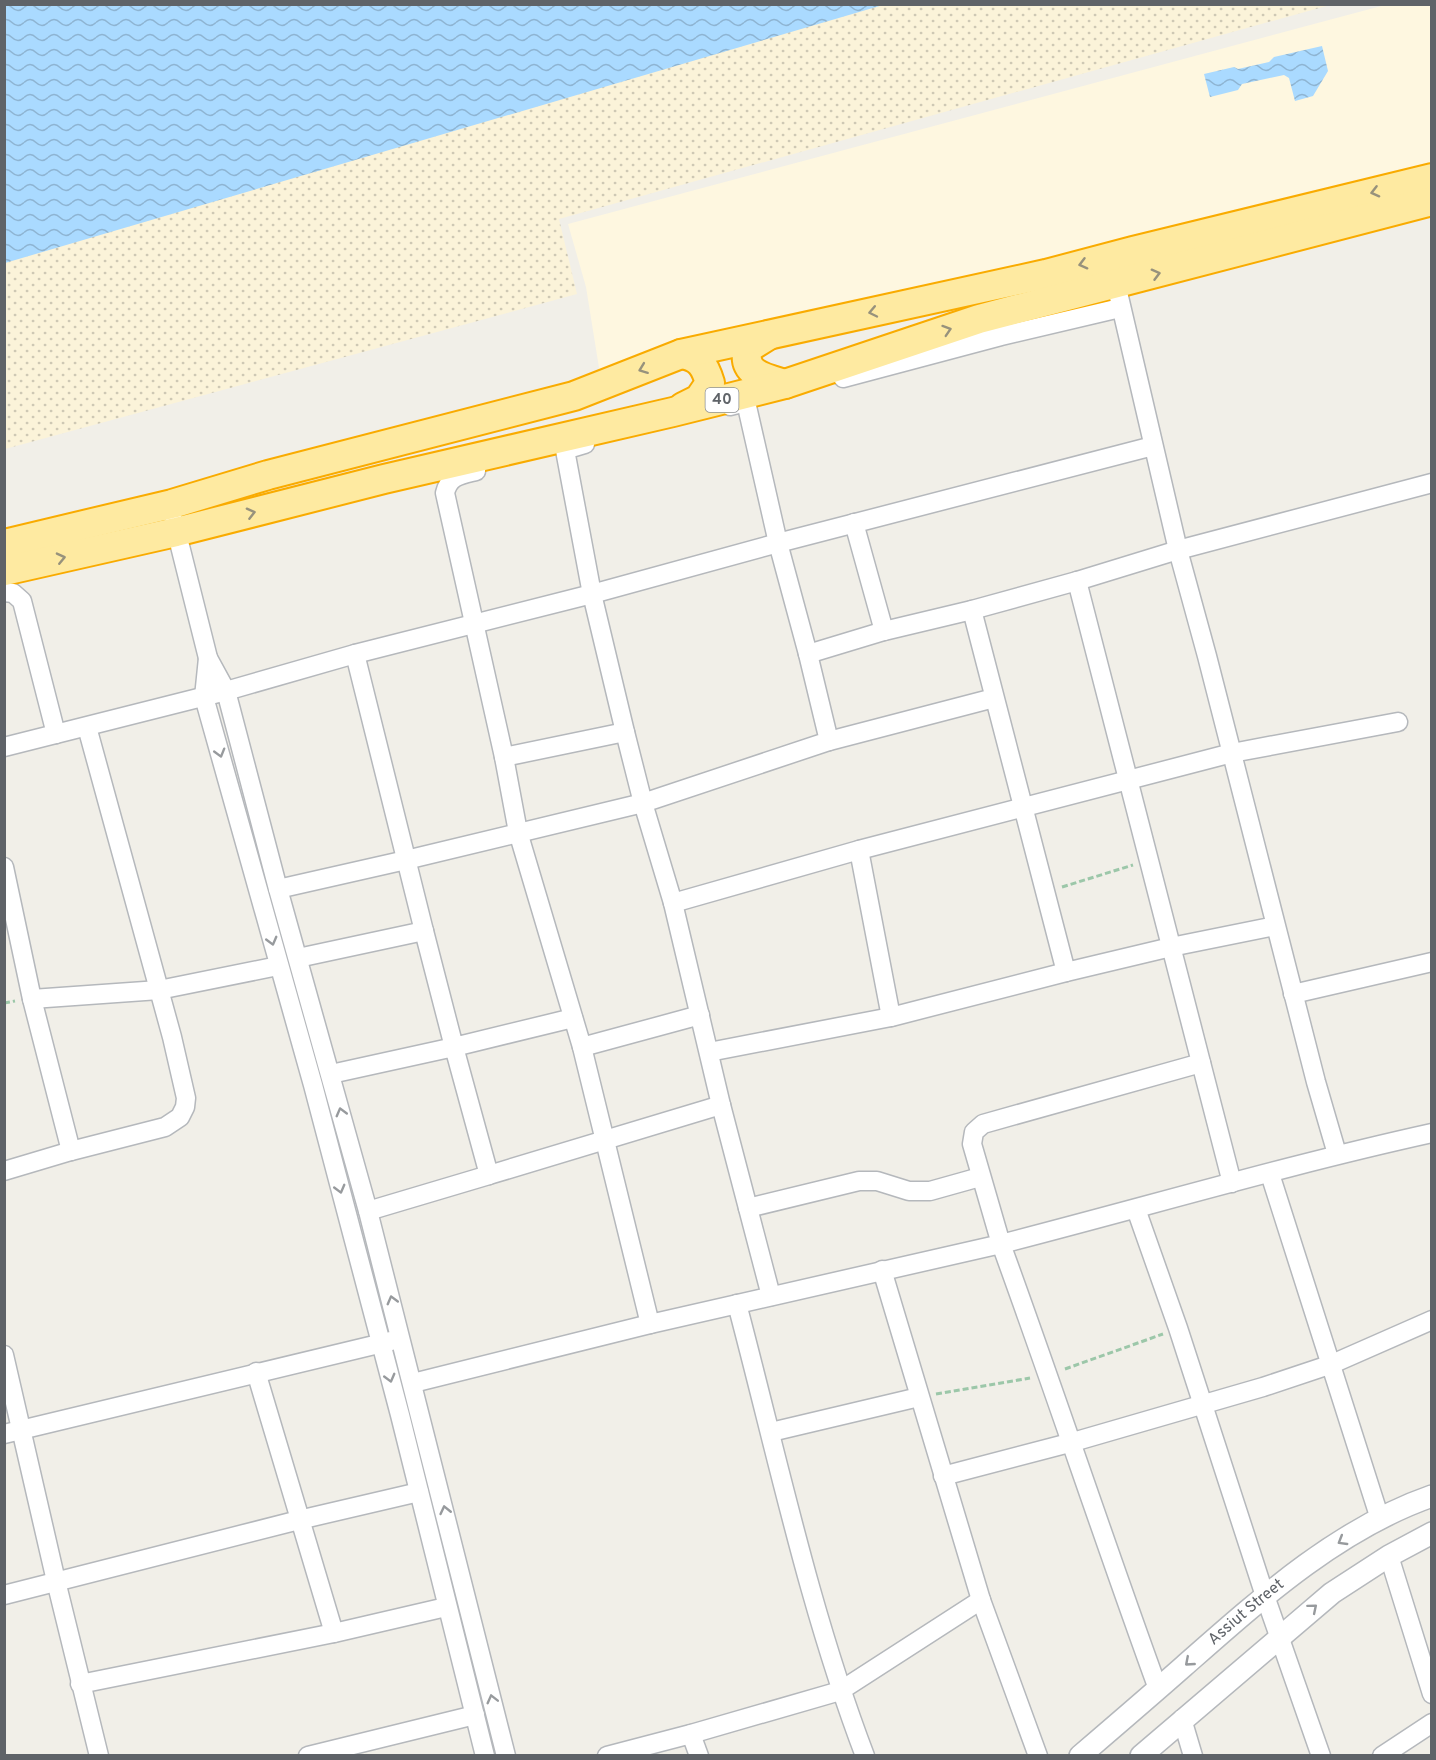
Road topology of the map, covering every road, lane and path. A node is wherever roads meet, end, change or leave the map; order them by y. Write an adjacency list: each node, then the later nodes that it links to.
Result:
1 (1431, 178): 4 (highway, 40, one-way to 4)
2 (1431, 201): 3 (highway, 40, one-way to 2)
3 (1118, 296): 6 (highway, 40, one-way to 3); 7 (street); 9 (street)
4 (770, 334): 5 (highway, 40); 6 (highway)
5 (681, 354): 8 (highway); 12 (highway, 40, one-way to 12)
6 (785, 384): 8 (highway, 40)
7 (746, 402): 10 (street); 14 (street)
8 (673, 412): 12 (highway, 40, one-way to 8)
9 (1153, 446): 13 (street); 16 (street)
10 (565, 450): 20 (street); 22 (street)
11 (1431, 483): 16 (street)
12 (174, 518): 15 (highway, 40); 17 (highway, 40, one-way to 12); 26 (street)
13 (854, 523): 14 (street); 23 (street)
14 (778, 543): 20 (street); 25 (street)
15 (4, 544)
16 (1178, 550): 18 (street); 36 (street)
17 (4, 571)
18 (1077, 581): 21 (street); 38 (street)
19 (4, 592): 33 (street)
20 (592, 594): 22 (street); 32 (street)
21 (972, 610): 23 (street); 29 (street)
22 (474, 624): 24 (street); 37 (street)
23 (884, 631): 25 (street)
24 (354, 654): 27 (street); 43 (street)
25 (808, 654): 34 (street)
26 (208, 658): 27 (street); 28 (street)
27 (226, 691): 28 (street); 46 (street)
28 (204, 697): 31 (street); 54 (street, one-way to 54)
29 (994, 698): 34 (street); 40 (street)
30 (1398, 722): 36 (street)
31 (87, 727): 33 (street); 56 (street)
32 (625, 732): 37 (street); 39 (street)
33 (56, 734): 35 (street)
34 (829, 741): 39 (street)
35 (4, 747)
36 (1232, 753): 38 (street); 49 (street)
37 (504, 757): 41 (street)
38 (1128, 779): 40 (street); 44 (street)
39 (643, 803): 41 (street); 48 (street)
40 (1023, 807): 42 (street); 47 (street)
41 (518, 832): 43 (street); 61 (street)
42 (859, 850): 48 (street); 60 (street)
43 (406, 860): 46 (street); 50 (street)
44 (1149, 860): 47 (path); 51 (street)
45 (4, 867): 58 (street)
46 (278, 889): 52 (street)
47 (1045, 892): 55 (street)
48 (673, 903): 59 (street)
49 (1275, 926): 51 (street); 57 (street)
50 (424, 931): 52 (street); 62 (street)
51 (1171, 947): 55 (street); 65 (street)
52 (298, 958): 66 (street)
53 (1431, 962): 57 (street)
54 (278, 966): 56 (street); 88 (street, one-way to 88)
55 (1066, 972): 60 (street)
56 (159, 990): 58 (street); 70 (street)
57 (1293, 994): 71 (street)
58 (32, 999): 70 (street)
59 (700, 1015): 63 (street); 64 (street)
60 (891, 1017): 64 (street)
61 (573, 1018): 62 (street); 63 (street)
62 (454, 1047): 66 (street); 74 (street)
63 (582, 1047): 69 (street)
64 (709, 1052): 67 (street)
65 (1201, 1063): 75 (street); 76 (street)
66 (331, 1074): 79 (street, one-way to 66)
67 (721, 1105): 69 (street); 77 (street)
68 (1431, 1134): 71 (street)
69 (605, 1142): 74 (street); 85 (street)
70 (71, 1151): 72 (street)
71 (1337, 1154): 73 (street)
72 (4, 1171)
73 (1270, 1174): 76 (street); 90 (street)
74 (489, 1175): 79 (street)
75 (980, 1177): 77 (street); 80 (street)
76 (1232, 1183): 78 (street)
77 (748, 1208): 82 (street)
78 (1136, 1209): 80 (street); 86 (street)
79 (368, 1211): 87 (street, one-way to 79)
80 (1001, 1244): 81 (street); 92 (street)
81 (882, 1270): 82 (street); 94 (street)
82 (771, 1296): 83 (street)
83 (736, 1304): 85 (street); 97 (street)
84 (1431, 1320): 90 (street)
85 (650, 1324): 93 (street)
86 (1178, 1328): 92 (path); 95 (street)
87 (402, 1338): 88 (street); 93 (street)
88 (381, 1343): 91 (street); 100 (street, one-way to 100)
89 (4, 1355): 96 (street)
90 (1332, 1364): 95 (street); 102 (street)
91 (256, 1372): 96 (street); 103 (street)
92 (1049, 1375): 94 (path); 98 (street)
93 (413, 1383): 124 (street, one-way to 93)
94 (919, 1396): 97 (street); 99 (street)
95 (1203, 1405): 98 (street); 108 (street)
96 (13, 1432): 106 (street)
97 (771, 1432): 115 (street)
98 (1073, 1442): 99 (street); 114 (street)
99 (943, 1476): 109 (street)
100 (419, 1492): 103 (street); 110 (street)
101 (1427, 1497): 102 (street, Assiut Street); 104 (street)
102 (1380, 1519): 108 (street, Assiut Street, one-way to 108)
103 (299, 1520): 106 (street); 111 (street)
104 (1431, 1532): 105 (street)
105 (1389, 1556): 112 (street, one-way to 105); 116 (street)
106 (56, 1581): 107 (street); 113 (street)
107 (4, 1595)
108 (1265, 1596): 112 (street); 114 (street, Assiut Street, one-way to 114)
109 (981, 1600): 115 (street); 128 (street)
110 (446, 1607): 111 (street); 117 (street)
111 (334, 1633): 113 (street)
112 (1280, 1636): 118 (street); 132 (street)
113 (80, 1684): 121 (street)
114 (1158, 1689): 129 (street, Assiut Street)
115 (840, 1690): 120 (street); 127 (street)
116 (1431, 1694)
117 (475, 1714): 122 (street); 123 (street)
118 (1182, 1719): 130 (street); 131 (street)
119 (1431, 1723): 133 (street)
120 (691, 1734): 125 (street); 126 (street)
121 (99, 1755)
122 (308, 1755)
123 (485, 1755)
124 (506, 1755)
125 (607, 1755)
126 (699, 1755)
127 (865, 1755)
128 (1038, 1755)
129 (1080, 1755)
130 (1141, 1755)
131 (1192, 1755)
132 (1321, 1755)
133 (1382, 1755)

